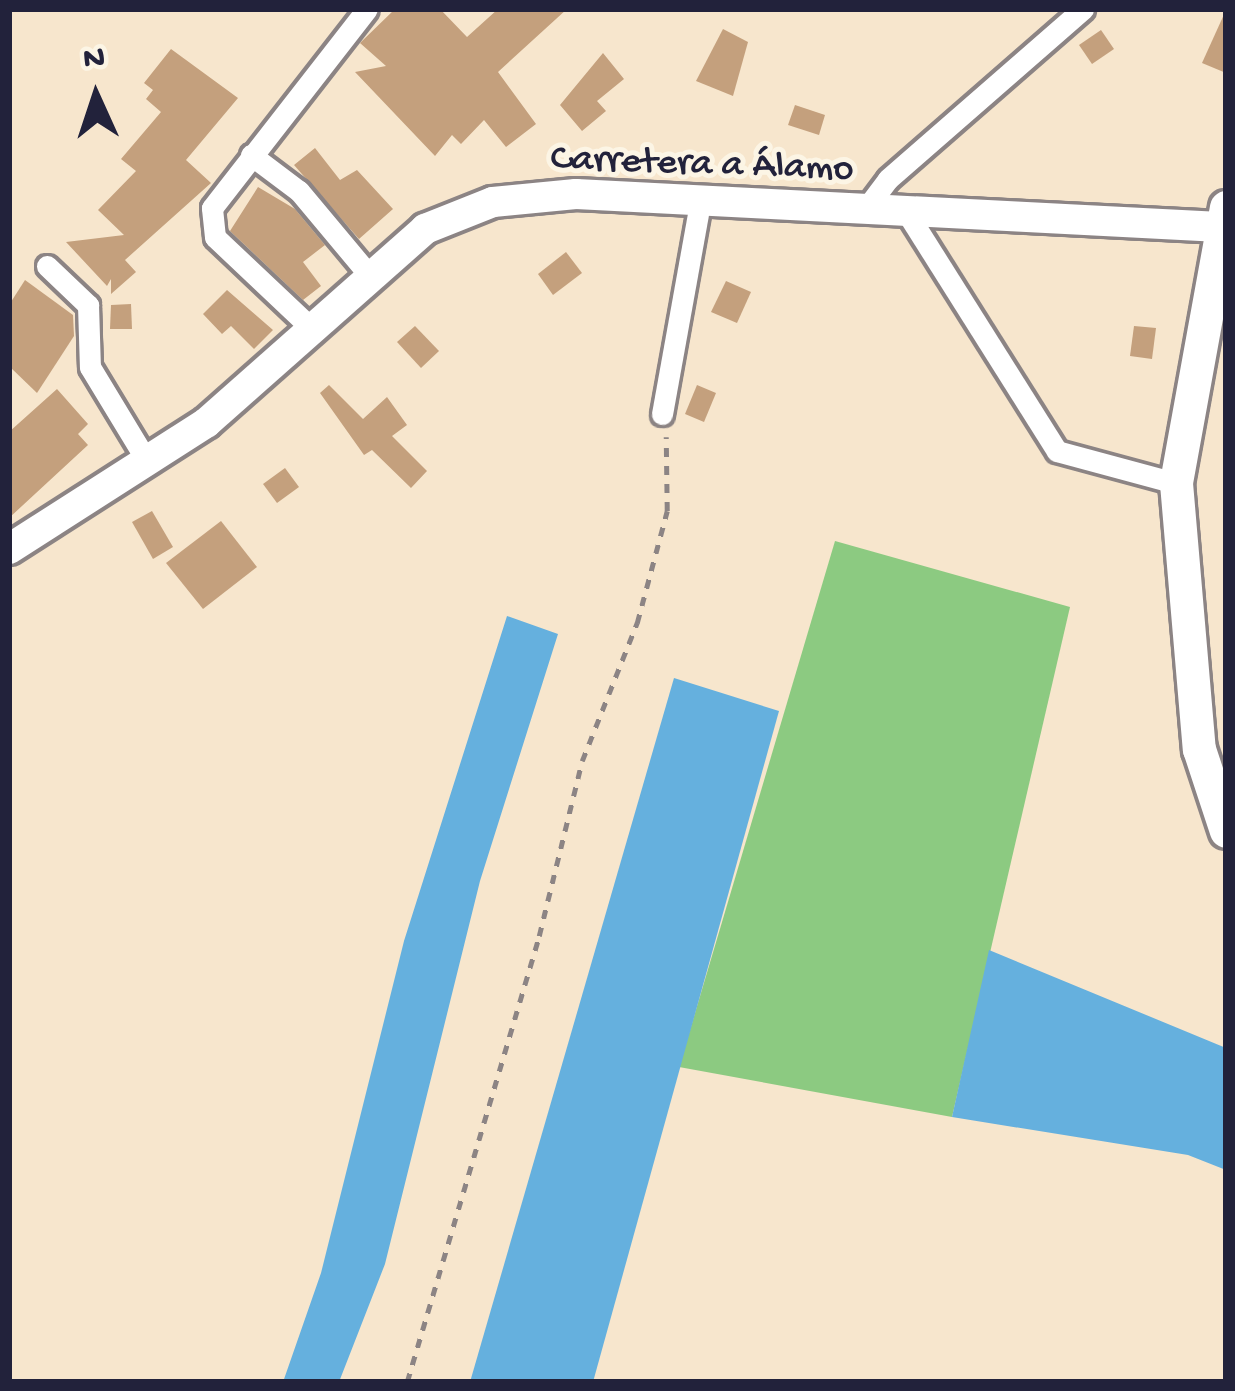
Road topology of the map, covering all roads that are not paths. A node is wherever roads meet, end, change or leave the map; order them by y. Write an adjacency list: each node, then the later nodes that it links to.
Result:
1 (368, 9): 3 (street)
2 (1083, 9): 5 (street)
3 (251, 155): 9 (street); 10 (street)
4 (700, 203): 5 (main road, Carretera a Álamo); 9 (main road, Carretera a Álamo); 11 (street)
5 (864, 211): 6 (main road, Carretera a Álamo)
6 (907, 214): 7 (main road, Carretera a Álamo); 13 (street)
7 (1224, 221): 13 (main road)
8 (47, 266): 12 (street)
9 (370, 276): 10 (main road, Carretera a Álamo)
10 (308, 326): 12 (main road, Carretera a Álamo)
11 (662, 414)
12 (147, 461): 14 (main road, Carretera a Álamo)
13 (1176, 483): 15 (main road)
14 (9, 549)
15 (1226, 831)

